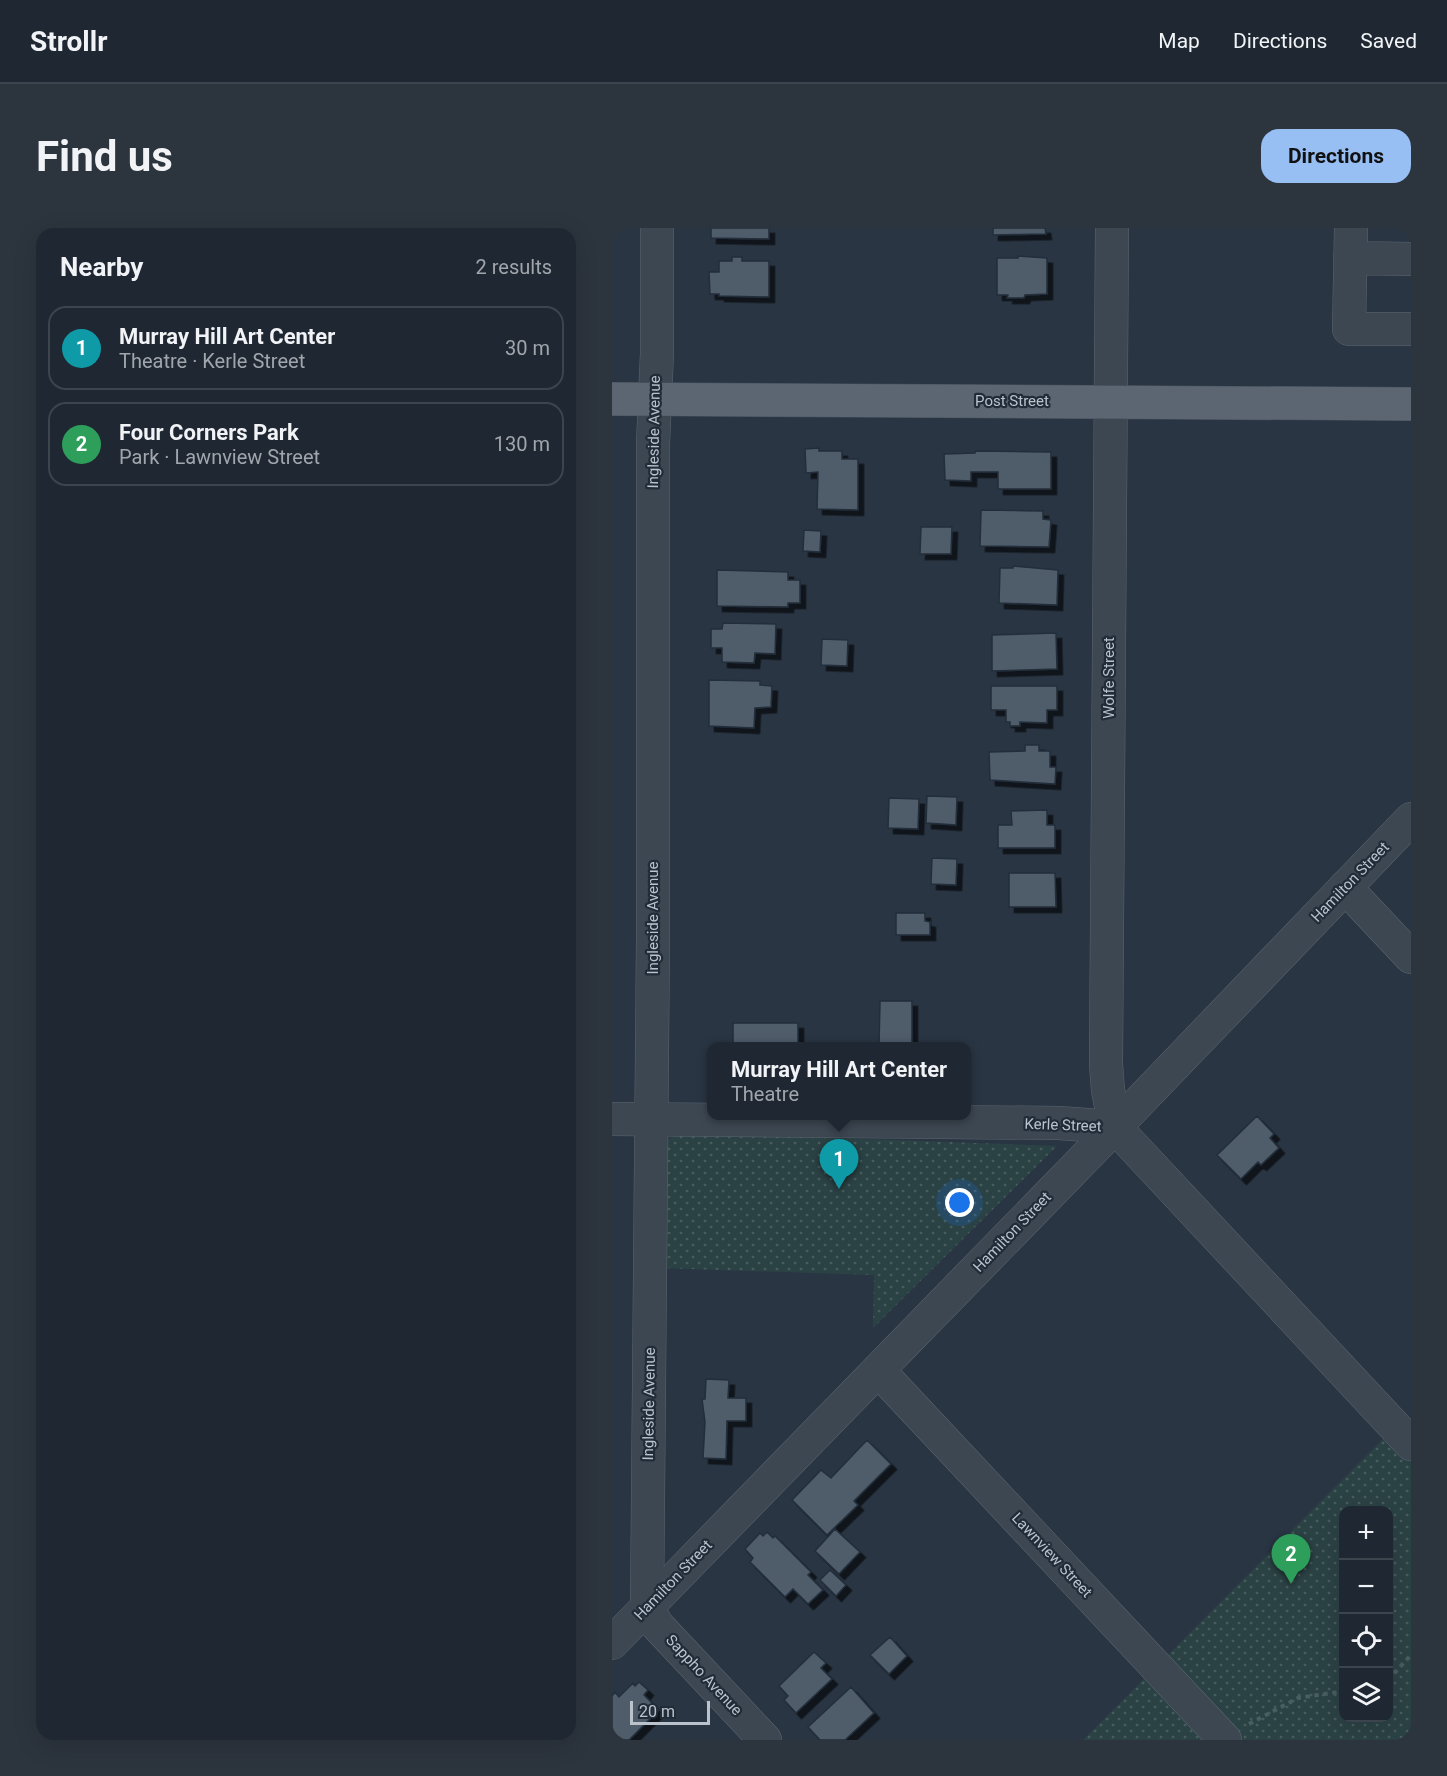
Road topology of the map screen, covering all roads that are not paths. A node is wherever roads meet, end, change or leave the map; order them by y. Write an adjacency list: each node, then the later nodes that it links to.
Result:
1 (657, 228): 7 (street, Ingleside Avenue)
2 (1112, 228): 8 (street, Wolfe Street)
3 (1350, 243): 4 (street); 5 (street)
4 (1411, 259)
5 (1411, 329)
6 (612, 399): 7 (main road, Post Street)
7 (654, 399): 8 (main road, Post Street); 14 (street, Ingleside Avenue)
8 (1112, 402): 9 (main road, Post Street); 17 (street, Wolfe Street)
9 (1411, 404)
10 (1411, 819): 11 (street, Hamilton Street)
11 (1345, 887): 12 (street); 17 (street, Hamilton Street)
12 (1411, 957)
13 (612, 1119): 14 (street, Kerle Street)
14 (651, 1119): 15 (street, Kerle Street); 20 (street, Ingleside Avenue)
15 (707, 1120)
16 (753, 1120): 17 (street, Kerle Street)
17 (1115, 1127): 18 (street, Hamilton Street); 19 (street, Kerle Street)
18 (878, 1370): 20 (street, Hamilton Street); 22 (street, Lawnview Street)
19 (1411, 1444)
20 (647, 1607): 21 (street, Hamilton Street); 23 (street, Sappho Avenue)
21 (612, 1643)
22 (1236, 1732)
23 (765, 1740)

